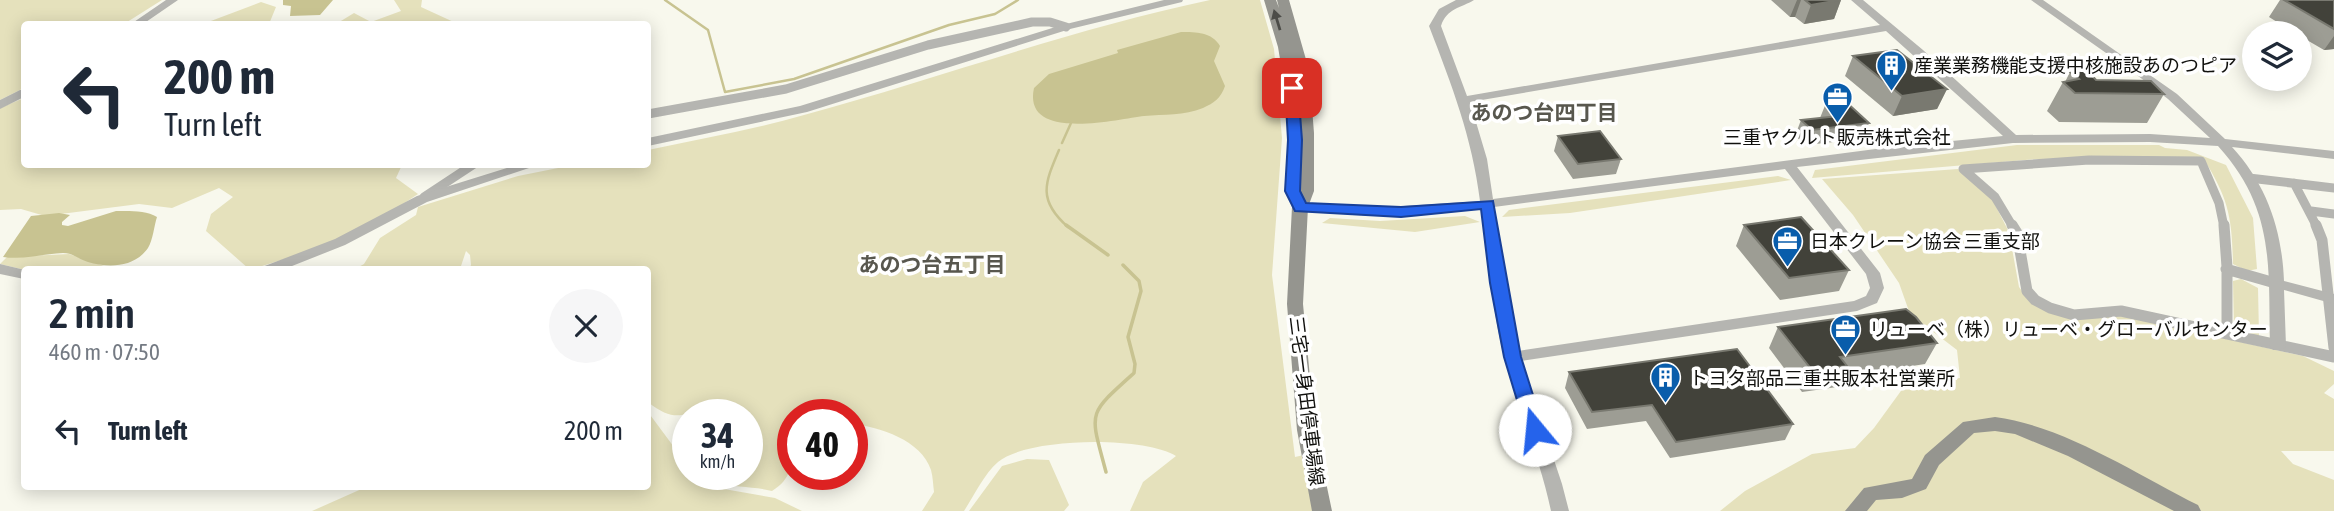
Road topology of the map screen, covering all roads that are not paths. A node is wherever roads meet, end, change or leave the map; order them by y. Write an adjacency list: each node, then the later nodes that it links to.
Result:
1 (173, 0): 8 (street)
2 (1178, 0): 9 (street)
3 (1270, 0): 27 (main road, 三宅一身田停車場線, one-way to 3)
4 (1283, 0): 27 (main road, 三宅一身田停車場線)
5 (1469, 0): 12 (street)
6 (1856, 0): 10 (street)
7 (2036, 0): 17 (street)
8 (141, 21)
9 (1066, 27): 14 (street); 16 (street)
10 (1888, 27): 12 (street); 15 (street)
11 (21, 94): 13 (street)
12 (1463, 100): 26 (street)
13 (0, 105)
14 (651, 113)
15 (2013, 139): 17 (street); 19 (street)
16 (651, 141)
17 (2222, 142): 18 (street); 22 (street)
18 (2334, 155)
19 (1789, 165): 26 (street); 43 (street)
20 (468, 168): 25 (street)
21 (523, 168): 25 (street)
22 (2249, 178): 23 (street); 37 (street)
23 (2294, 183): 24 (street); 28 (street)
24 (2334, 188)
25 (422, 198): 32 (street)
26 (1488, 204): 27 (street); 43 (street)
27 (1300, 207): 45 (main road, 三宅一身田停車場線)
28 (2311, 211): 29 (street); 30 (street)
29 (2334, 215)
30 (2322, 240): 31 (street); 36 (street)
31 (2334, 242)
32 (277, 266)
33 (0, 269): 35 (street)
34 (2226, 269): 37 (street); 40 (street); 40 (street)
35 (21, 273)
36 (2330, 276): 38 (street)
37 (2275, 283): 38 (street); 41 (street)
38 (2331, 299): 39 (street)
39 (2333, 325): 42 (street)
40 (2227, 334): 41 (street)
41 (2278, 345): 44 (street)
42 (2334, 348)
43 (1512, 357): 46 (street)
44 (2334, 357)
45 (1322, 511)
46 (1560, 511)
47 (1855, 511): 48 (main road)
48 (2191, 511)

